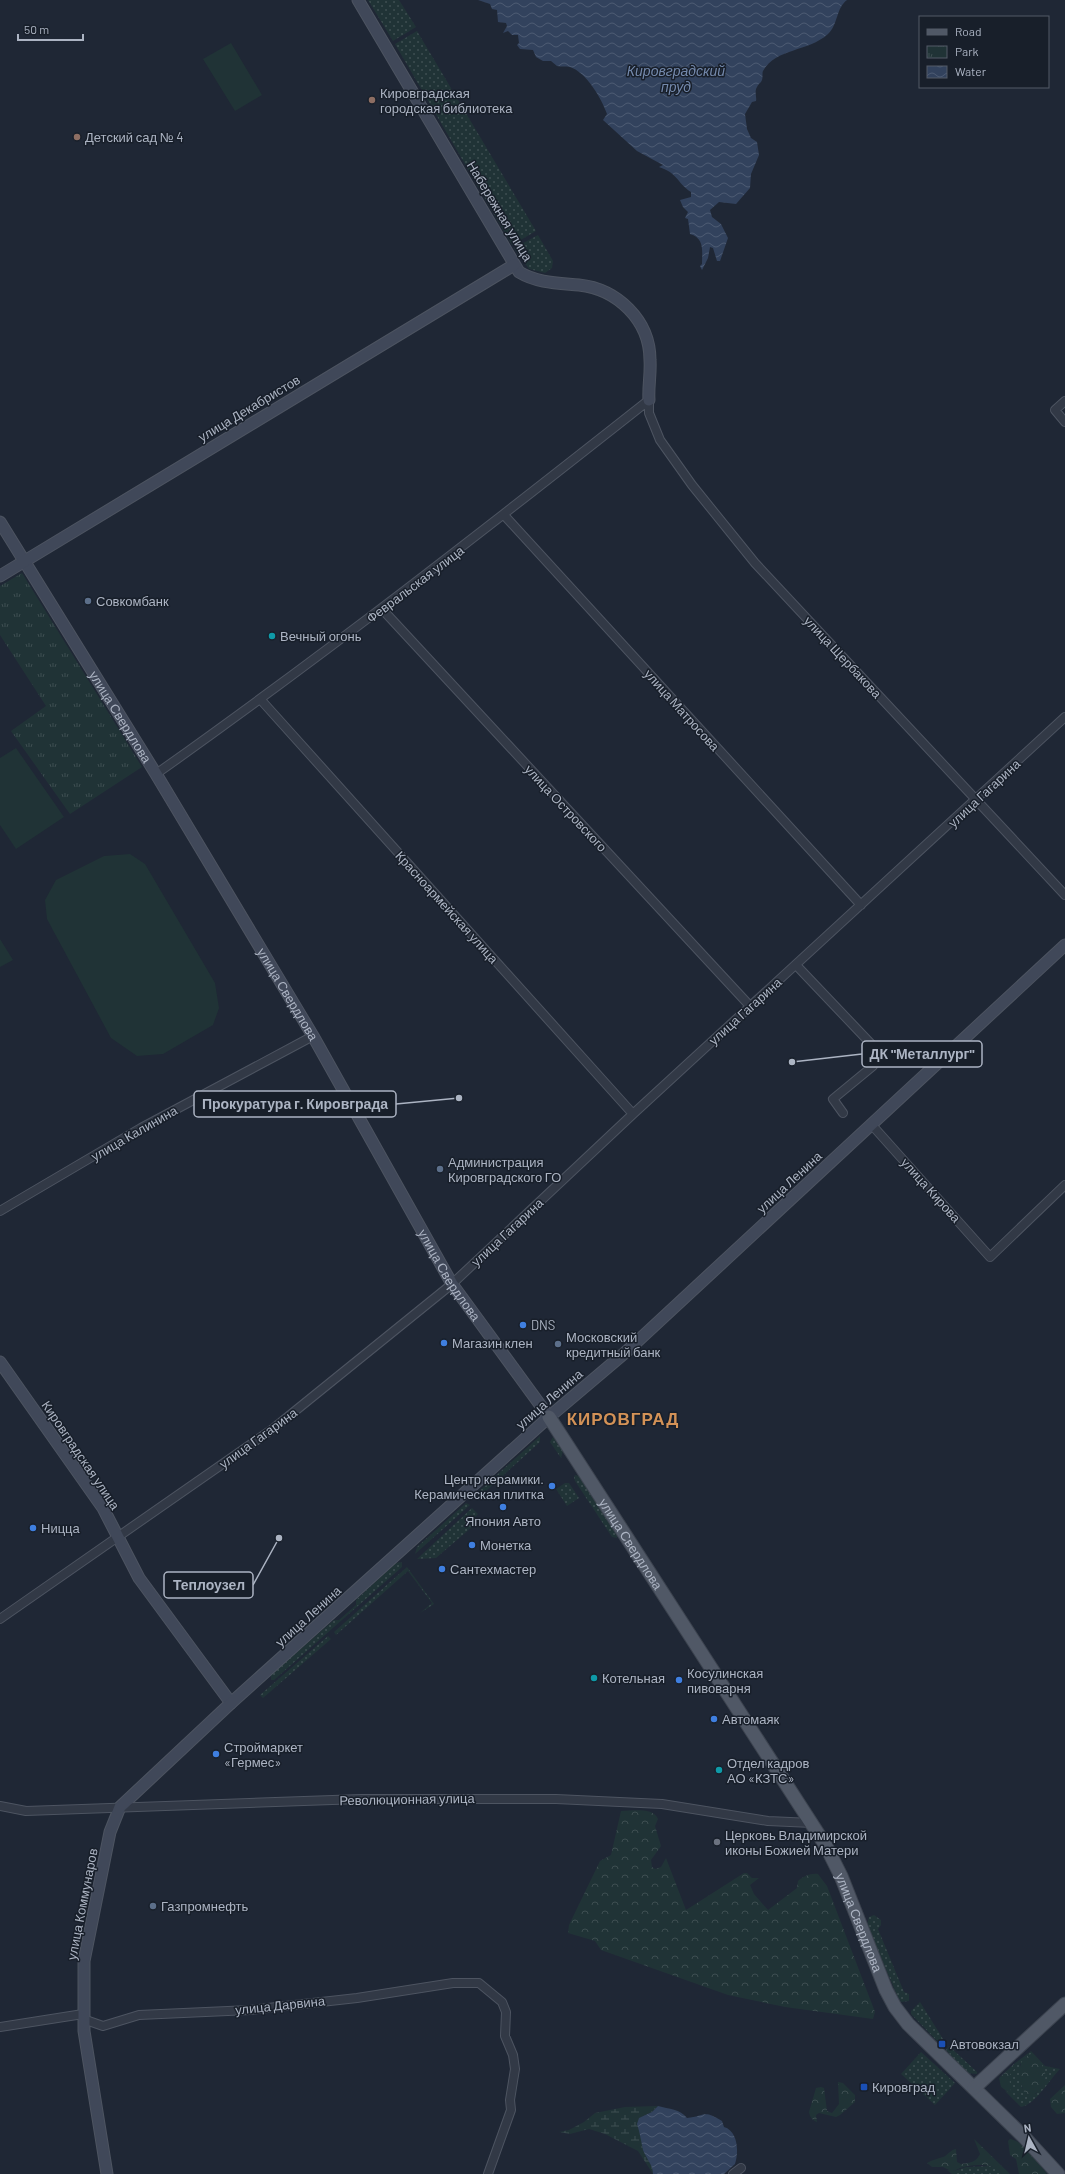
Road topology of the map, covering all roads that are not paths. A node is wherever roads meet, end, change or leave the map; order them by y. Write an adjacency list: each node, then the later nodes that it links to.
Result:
1 (358, 0): 2 (main road, Набережная улица)
2 (514, 264): 3 (main road, Набережная улица); 8 (main road, улица Декабристов)
3 (649, 400): 6 (street, Февральская улица); 14 (street, улица Щербакова)
4 (1065, 401): 5 (street)
5 (1065, 422)
6 (504, 515): 10 (street, Февральская улица); 16 (street, улица Матросова)
7 (0, 522): 8 (main road, улица Свердлова)
8 (24, 560): 9 (main road, улица Декабристов); 13 (main road, улица Свердлова)
9 (0, 576)
10 (382, 609): 11 (street, Февральская улица); 19 (street, улица Островского)
11 (261, 700): 13 (street, Февральская улица); 22 (street, Красноармейская улица)
12 (1065, 717): 14 (street, улица Гагарина)
13 (156, 774): 20 (main road, улица Свердлова)
14 (977, 799): 15 (street, улица Щербакова); 16 (street, улица Гагарина)
15 (1065, 895)
16 (861, 905): 18 (street, улица Гагарина)
17 (1065, 945): 23 (main road, улица Ленина)
18 (796, 965): 19 (street, улица Гагарина); 21 (street)
19 (750, 1006): 22 (street, улица Гагарина)
20 (313, 1036): 25 (street, улица Калинина); 26 (main road, улица Свердлова)
21 (843, 1113)
22 (633, 1114): 26 (street, улица Гагарина)
23 (871, 1124): 24 (street, улица Кирова); 28 (main road, улица Ленина)
24 (1065, 1185)
25 (0, 1210)
26 (452, 1284): 28 (main road, улица Свердлова); 29 (street, улица Гагарина)
27 (0, 1362): 29 (main road, Кировградская улица)
28 (549, 1417): 31 (main road, улица Ленина); 34 (main road, улица Свердлова)
29 (117, 1539): 30 (street, улица Гагарина); 31 (main road, Кировградская улица)
30 (0, 1619)
31 (232, 1703): 33 (main road, улица Ленина)
32 (0, 1806): 33 (street, Революционная улица)
33 (120, 1807): 34 (street, Революционная улица); 36 (main road, улица Коммунаров)
34 (812, 1823): 38 (main road, улица Свердлова)
35 (1065, 2004): 38 (main road)
36 (83, 2017): 37 (street, улица Дарвина); 40 (main road, улица Коммунаров); 41 (street, улица Дарвина)
37 (0, 2027)
38 (974, 2088): 43 (main road, улица Свердлова)
39 (741, 2168): 42 (street)
40 (107, 2174)
41 (488, 2174)
42 (733, 2174)
43 (1058, 2174)

